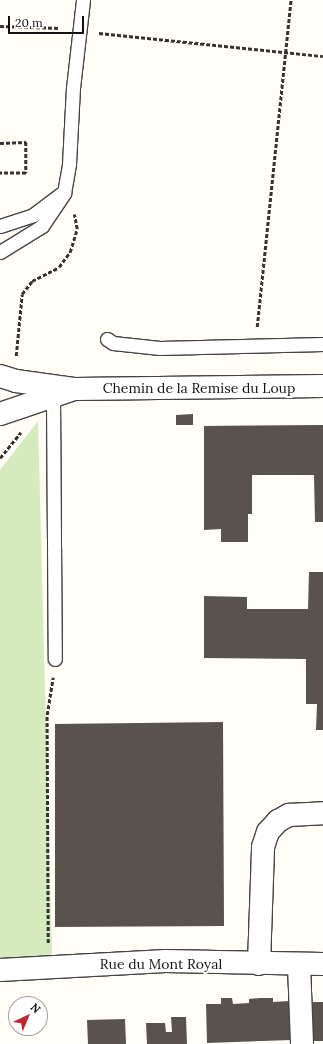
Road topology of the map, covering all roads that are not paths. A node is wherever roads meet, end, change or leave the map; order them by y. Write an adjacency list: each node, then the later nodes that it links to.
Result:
1 (83, 0): 2 (lane)
2 (64, 193): 3 (lane); 4 (lane)
3 (0, 226)
4 (0, 252)
5 (107, 339): 6 (lane)
6 (323, 344)
7 (8, 370): 9 (street, Chemin de la Remise du Loup)
8 (323, 386): 9 (street, Chemin de la Remise du Loup)
9 (75, 389): 10 (street, Chemin de la Remise du Loup)
10 (53, 398): 11 (street, Chemin de la Remise du Loup); 12 (lane)
11 (0, 414)
12 (55, 659)
13 (323, 813): 14 (street)
14 (259, 964): 16 (street, Rue du Mont Royal); 17 (street, Rue du Mont Royal)
15 (323, 964): 16 (street, Rue du Mont Royal)
16 (300, 965): 18 (street)
17 (0, 970)
18 (302, 1044)

